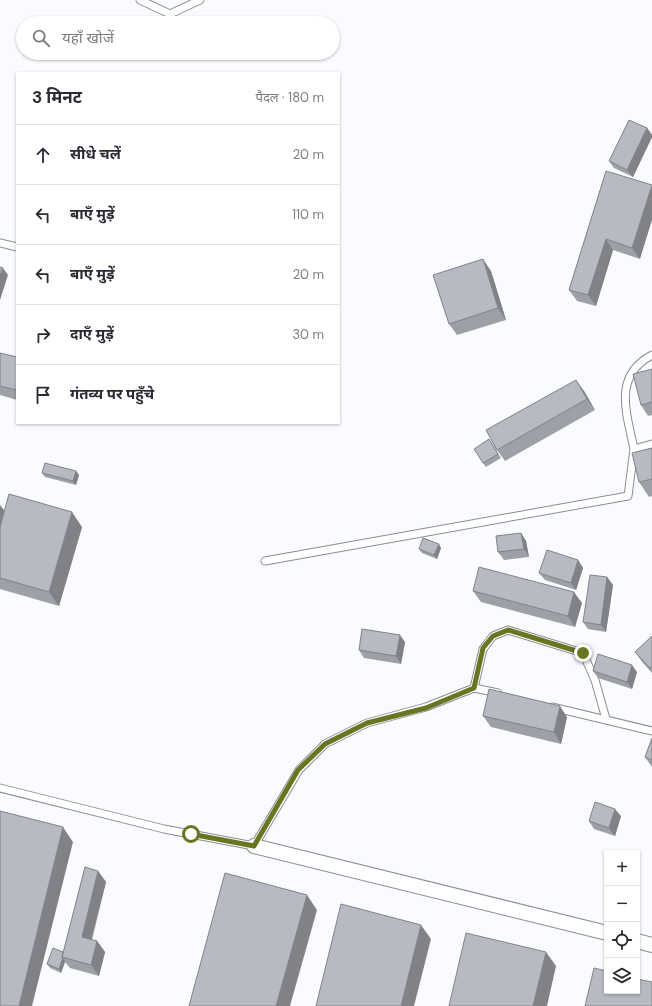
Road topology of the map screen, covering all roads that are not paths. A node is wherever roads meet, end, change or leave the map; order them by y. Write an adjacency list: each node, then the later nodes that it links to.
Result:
1 (140, 0): 2 (lane)
2 (200, 0)
3 (0, 243): 4 (lane)
4 (16, 247)
5 (652, 355): 7 (lane)
6 (652, 444): 7 (lane)
7 (634, 449): 8 (lane)
8 (265, 561)
9 (474, 688): 10 (lane); 12 (lane); 15 (lane)
10 (505, 695)
11 (544, 704): 12 (lane)
12 (606, 719): 13 (lane)
13 (652, 731)
14 (0, 788): 15 (lane)
15 (254, 846): 16 (street)
16 (604, 932)
17 (640, 942): 18 (street)
18 (652, 944)

